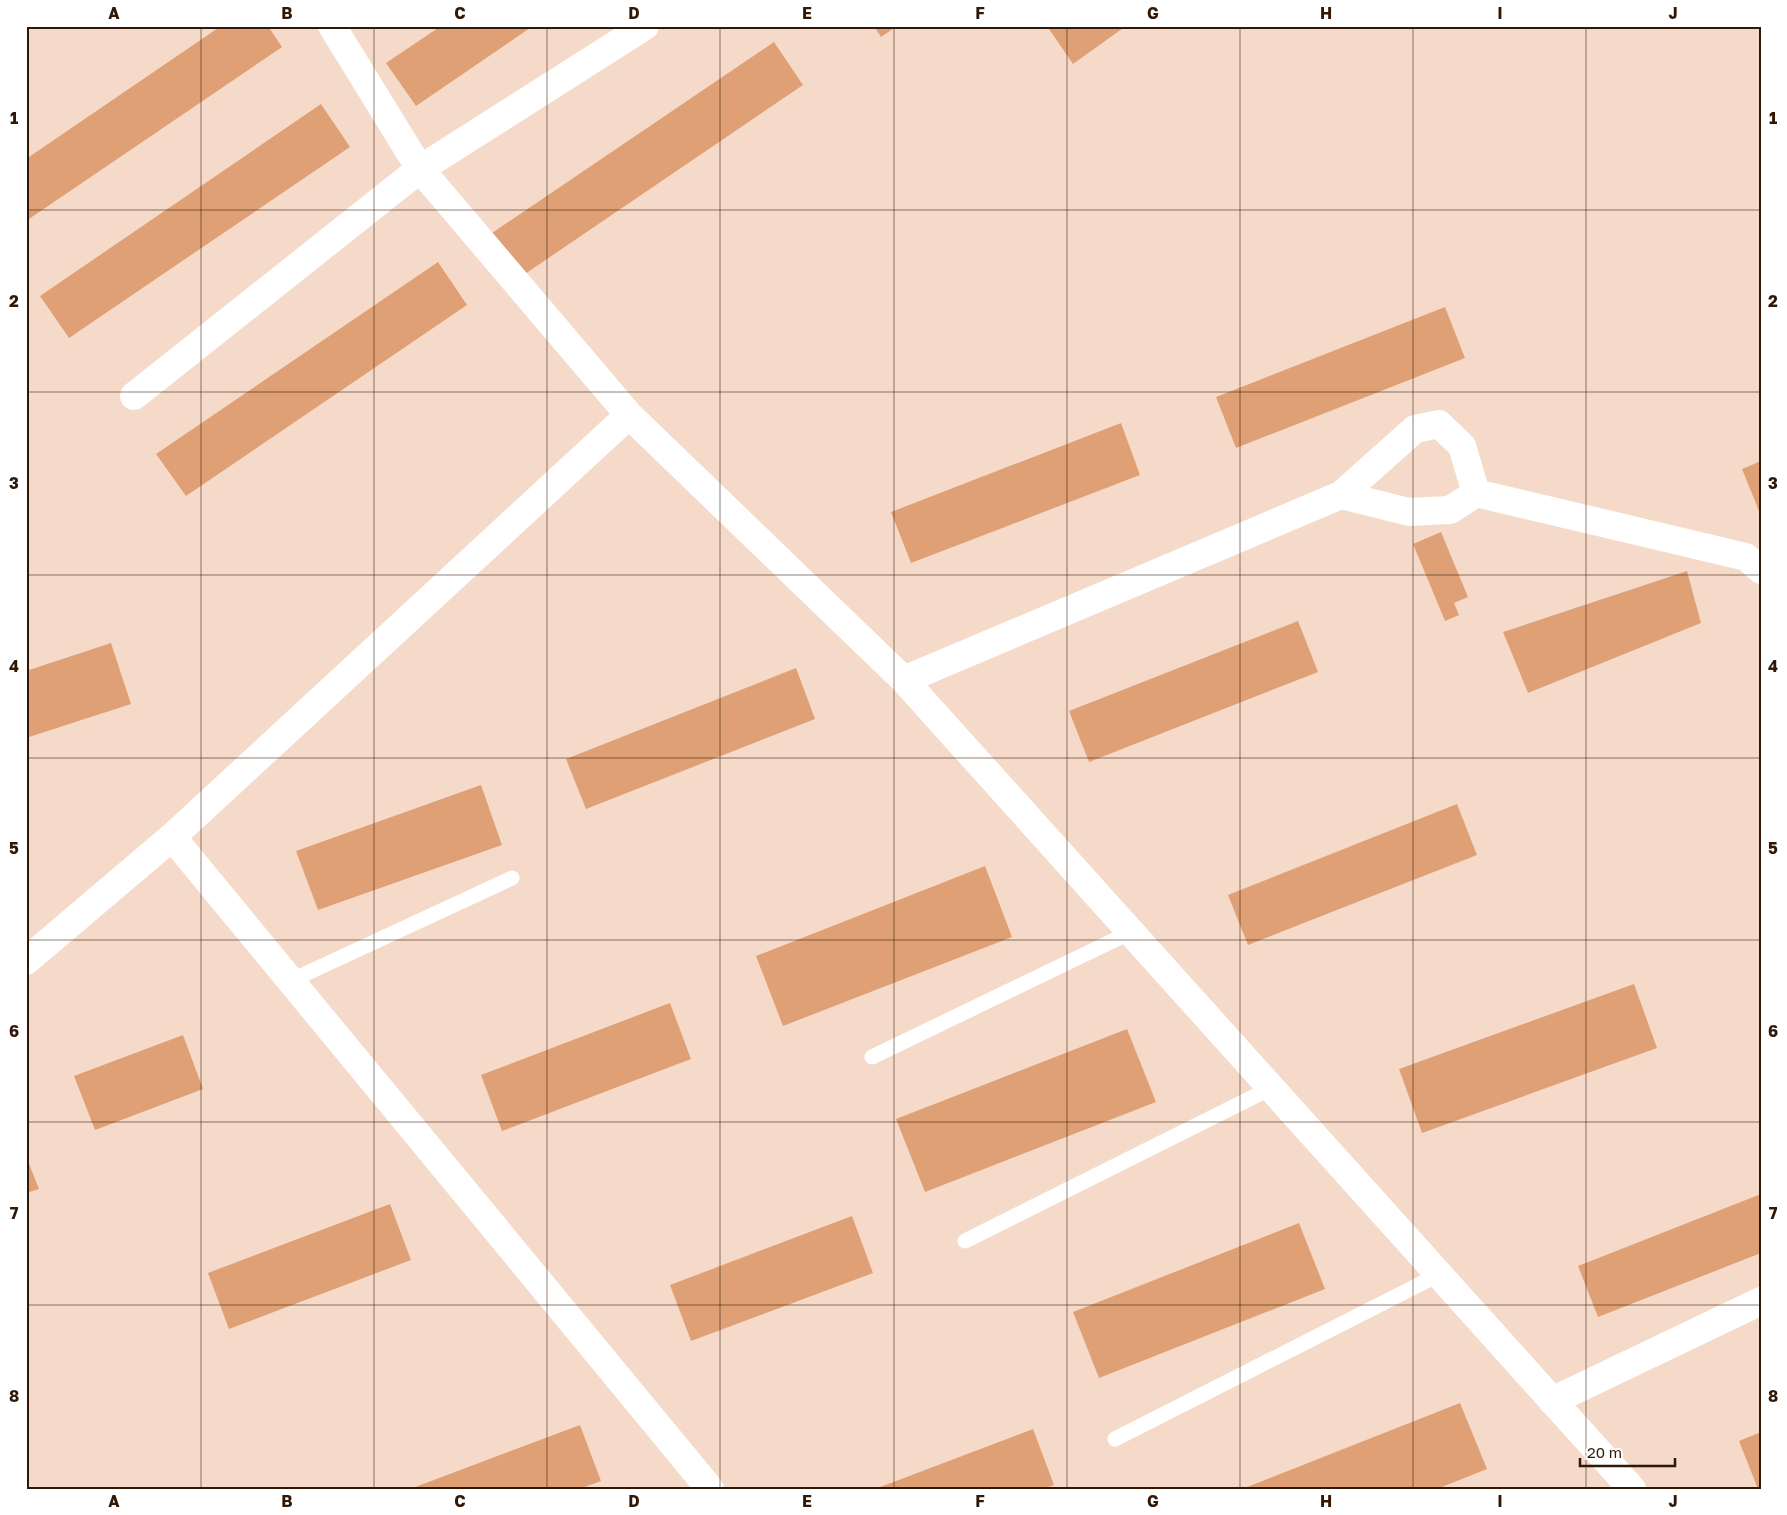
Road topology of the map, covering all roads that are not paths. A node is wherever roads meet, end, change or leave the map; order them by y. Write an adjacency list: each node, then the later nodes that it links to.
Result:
1 (332, 26): 3 (street)
2 (645, 26): 3 (street)
3 (420, 169): 4 (street); 5 (street)
4 (134, 396)
5 (629, 415): 9 (street); 10 (street)
6 (1476, 494): 7 (street); 7 (street); 8 (street)
7 (1341, 495): 9 (street)
8 (1761, 570)
9 (904, 680): 12 (street)
10 (172, 837): 13 (street); 14 (street)
11 (512, 878): 14 (lane)
12 (1131, 932): 15 (lane); 16 (street)
13 (26, 960)
14 (290, 981): 23 (street)
15 (872, 1056)
16 (1271, 1088): 17 (lane); 18 (street)
17 (965, 1241)
18 (1438, 1275): 20 (street); 21 (lane)
19 (1761, 1301): 20 (street)
20 (1552, 1401): 22 (street)
21 (1115, 1439)
22 (1625, 1487)
23 (710, 1489)

